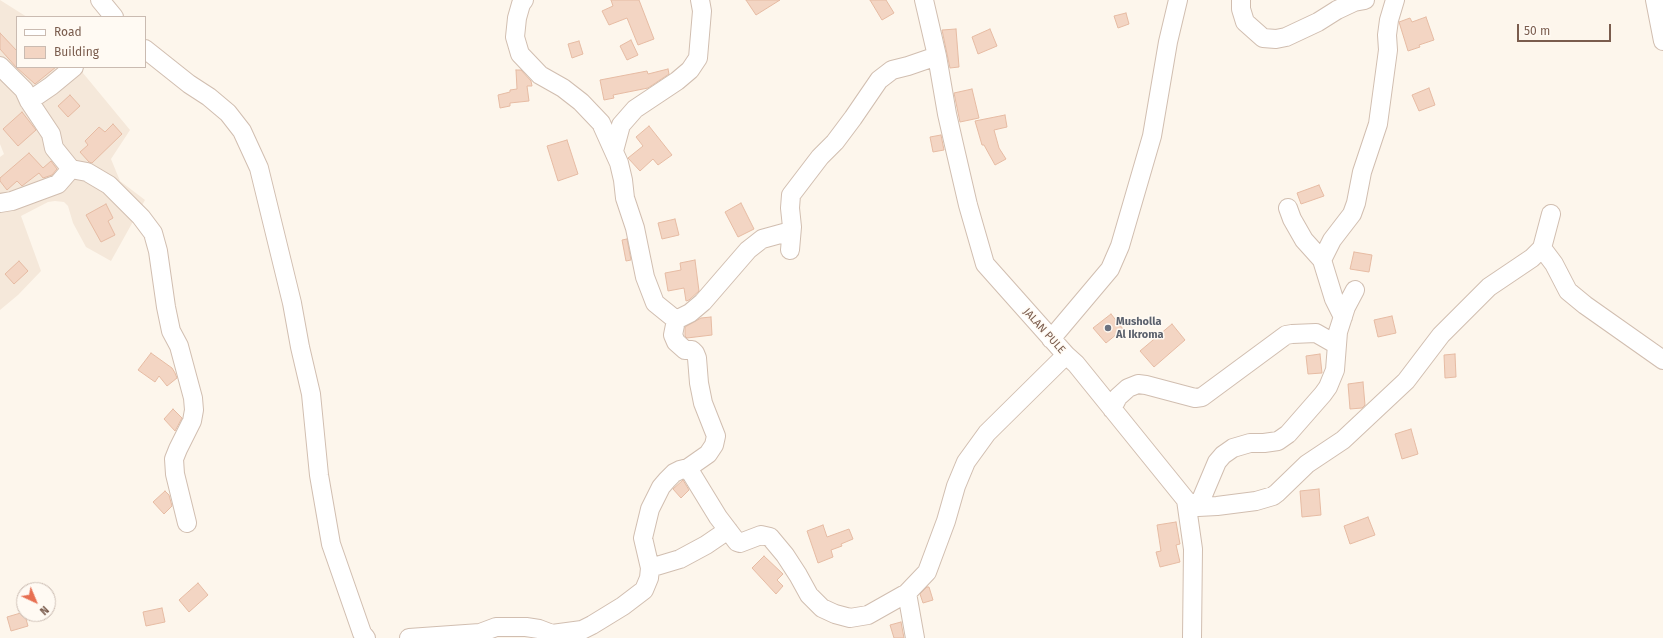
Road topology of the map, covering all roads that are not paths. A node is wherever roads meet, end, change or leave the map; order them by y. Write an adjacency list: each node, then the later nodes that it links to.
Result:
1 (100, 0): 10 (street)
2 (524, 0): 17 (street)
3 (700, 0): 17 (street)
4 (924, 0): 13 (street, JALAN PULE)
5 (1178, 0): 29 (street)
6 (1241, 0): 7 (street)
7 (1365, 0)
8 (1395, 0): 25 (street)
9 (1655, 0): 11 (street)
10 (113, 16)
11 (1663, 41)
12 (146, 50): 40 (street)
13 (937, 56): 22 (street); 29 (street, JALAN PULE)
14 (0, 66): 16 (street)
15 (73, 68): 16 (street)
16 (29, 101): 18 (street)
17 (614, 151): 28 (street)
18 (71, 169): 19 (street); 36 (street)
19 (0, 203)
20 (1288, 208): 25 (street)
21 (1551, 214): 23 (street)
22 (791, 231): 24 (street); 28 (street)
23 (1542, 248): 32 (street); 35 (street)
24 (790, 250)
25 (1322, 260): 27 (street)
26 (1355, 290): 27 (street)
27 (1343, 317): 30 (street)
28 (676, 320): 34 (street)
29 (1052, 339): 31 (street, JALAN PULE)
30 (1337, 345): 33 (street); 35 (street)
31 (1066, 356): 33 (street, JALAN PULE); 39 (street)
32 (1663, 360)
33 (1112, 409): 35 (street, JALAN PULE)
34 (688, 468): 37 (street); 38 (street)
35 (1192, 503): 43 (street)
36 (187, 524)
37 (728, 530): 38 (street); 39 (street)
38 (650, 568): 41 (street)
39 (908, 593): 42 (street)
40 (366, 638)
41 (409, 638)
42 (915, 638)
43 (1192, 638)

